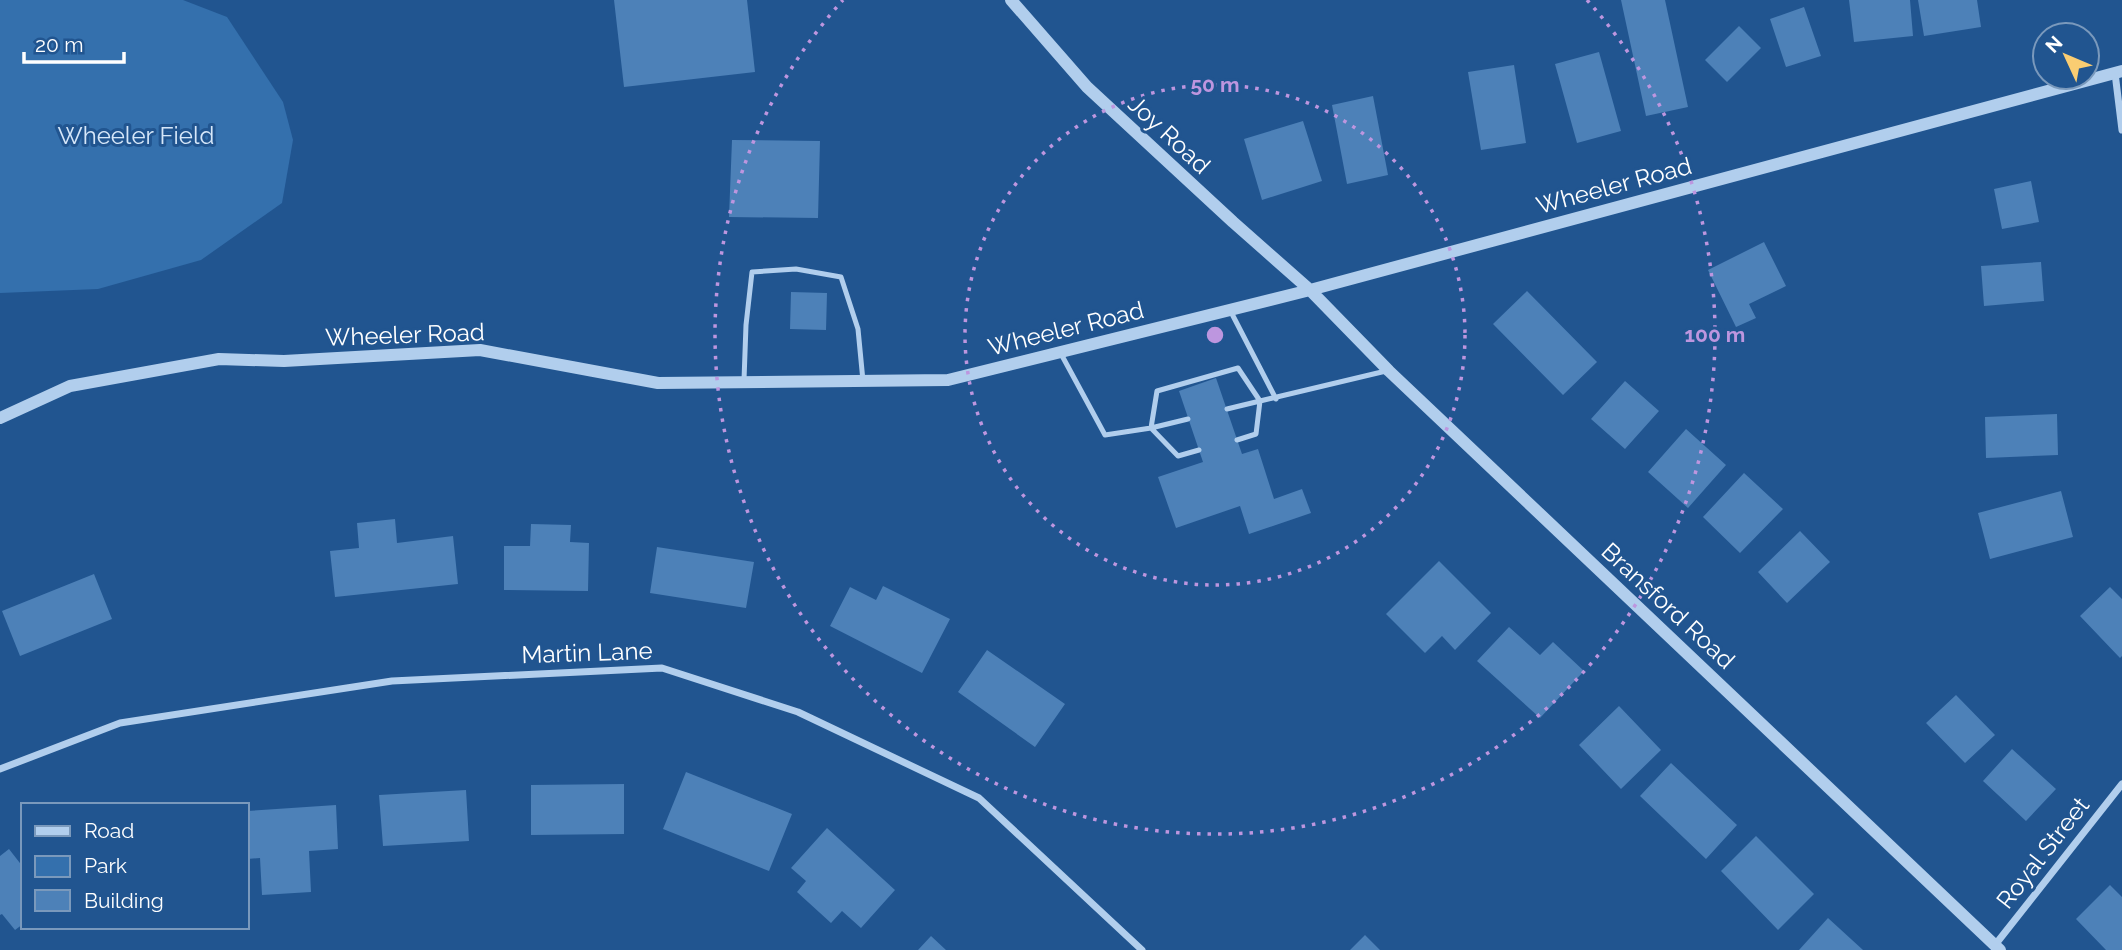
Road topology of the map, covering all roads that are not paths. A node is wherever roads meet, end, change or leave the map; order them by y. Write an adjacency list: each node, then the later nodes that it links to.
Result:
1 (1011, 0): 4 (street, Joy Road)
2 (2119, 72): 3 (street); 4 (street, Wheeler Road)
3 (2122, 130)
4 (1310, 290): 5 (street, Wheeler Road); 7 (street, Bransford Road)
5 (1230, 310): 6 (street, Wheeler Road); 10 (lane)
6 (1060, 352): 8 (street, Wheeler Road); 15 (lane)
7 (1389, 370): 10 (lane); 20 (street, Bransford Road)
8 (863, 381): 9 (street, Wheeler Road); 9 (lane)
9 (744, 382): 13 (street, Wheeler Road)
10 (1276, 399): 11 (lane)
11 (1261, 401): 12 (lane); 15 (lane); 16 (lane)
12 (1227, 409)
13 (0, 418)
14 (1188, 419): 15 (lane)
15 (1151, 428): 17 (lane)
16 (1237, 440)
17 (1199, 450)
18 (0, 769): 21 (street, Martin Lane)
19 (2122, 784): 20 (street, Royal Street)
20 (1998, 948)
21 (1142, 950)

